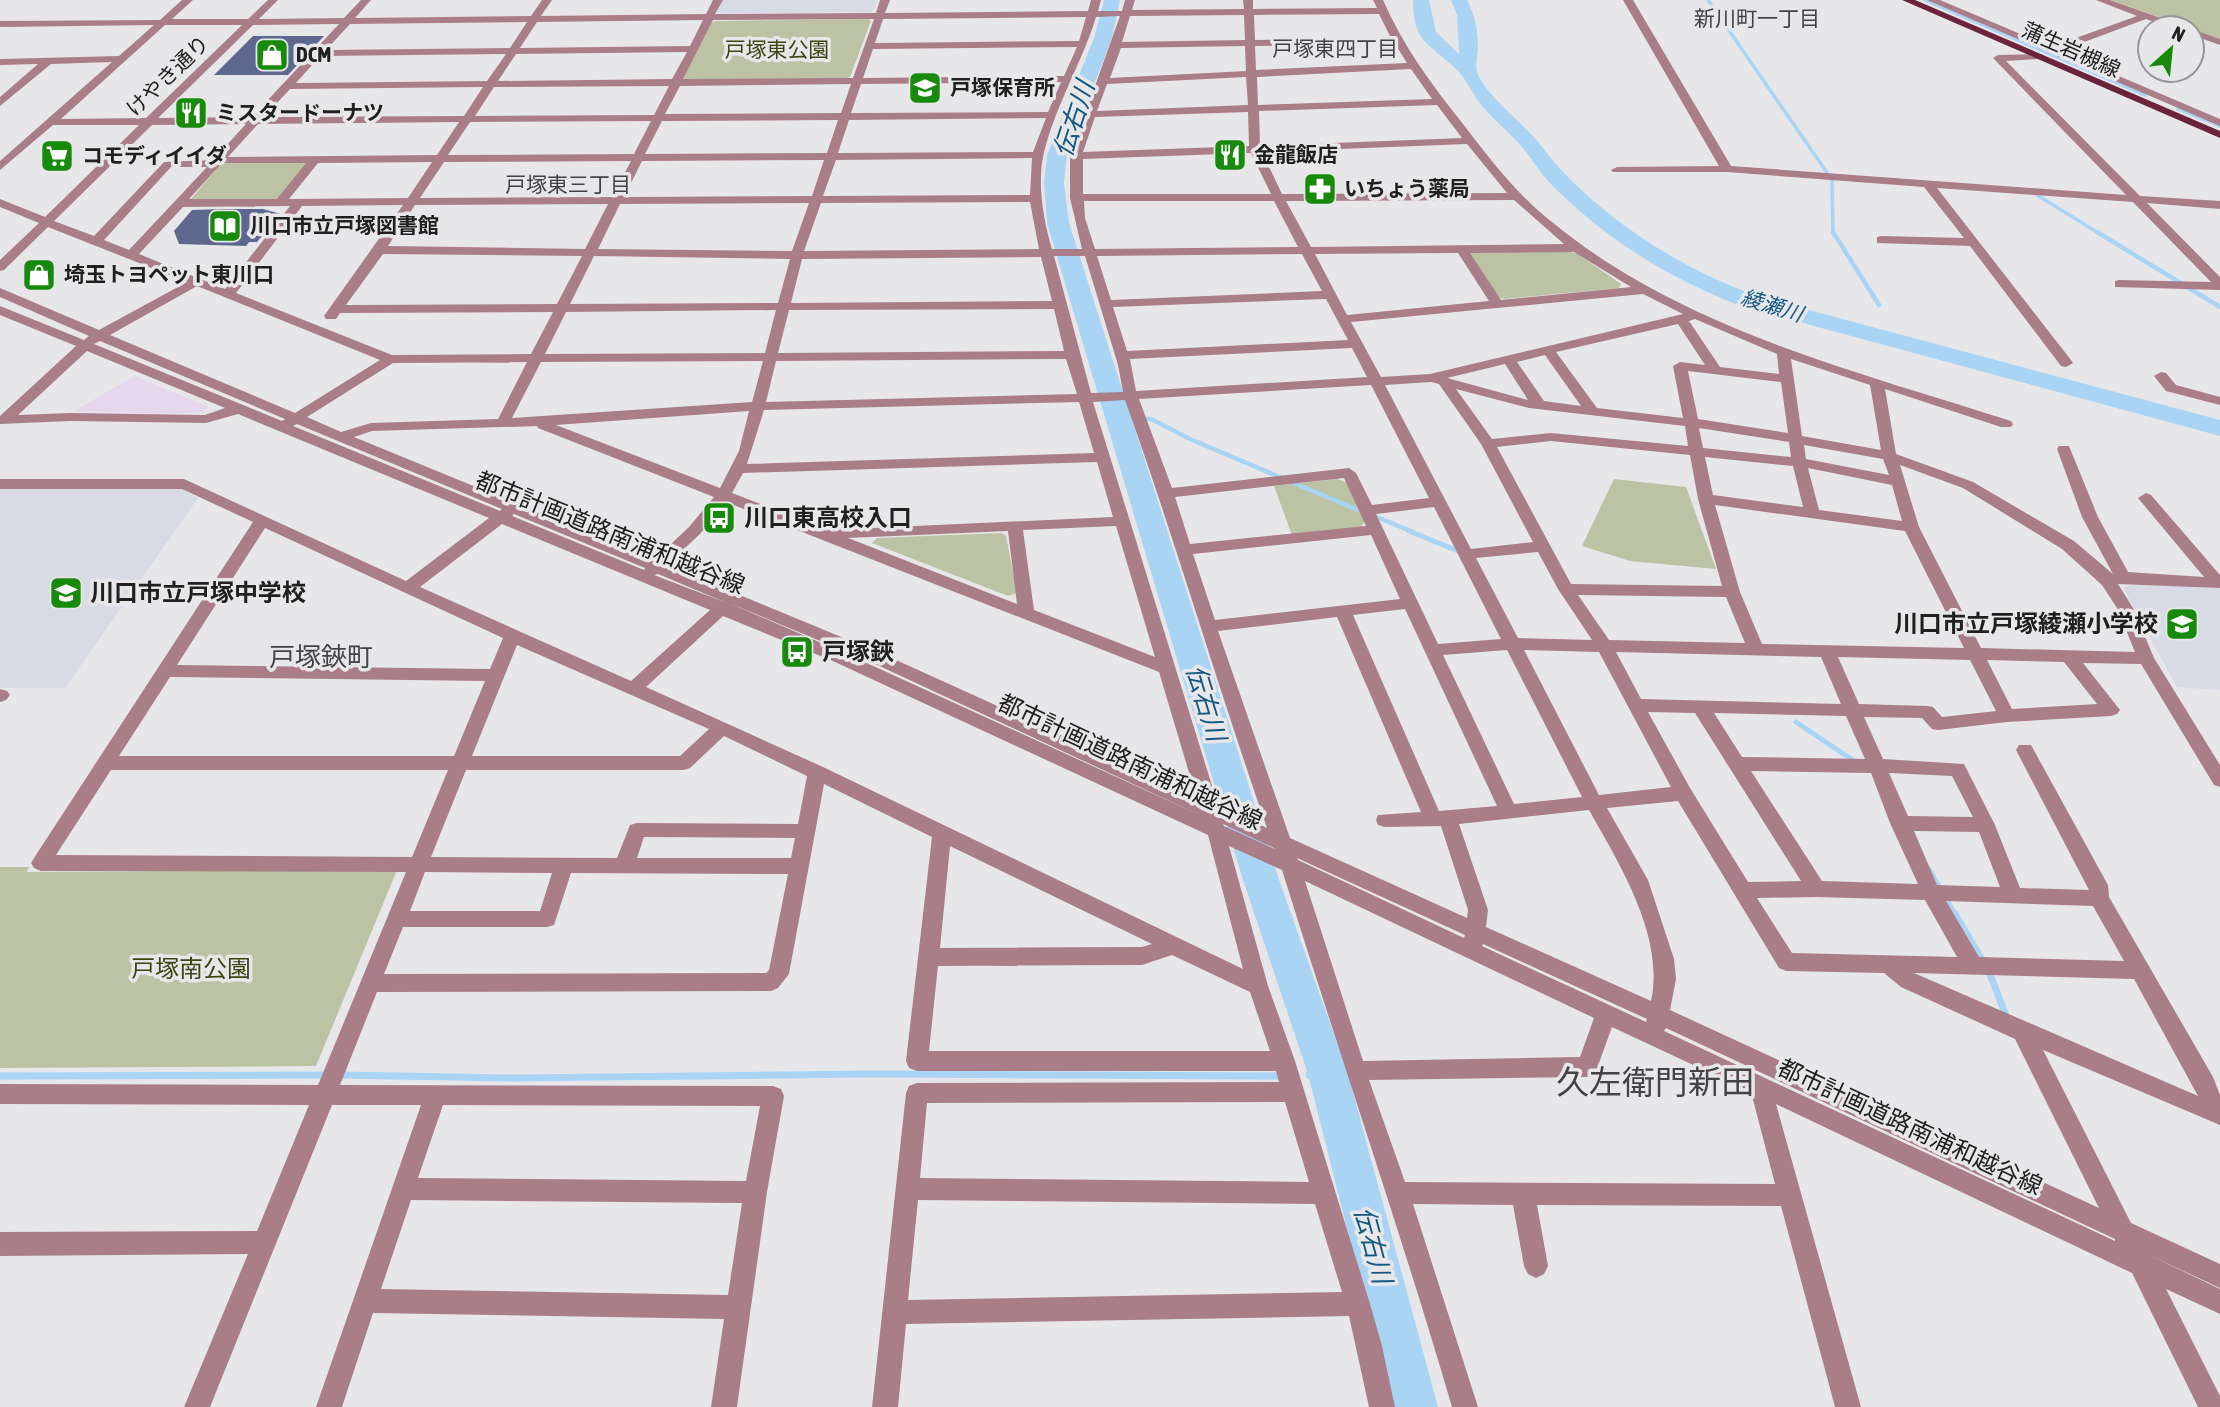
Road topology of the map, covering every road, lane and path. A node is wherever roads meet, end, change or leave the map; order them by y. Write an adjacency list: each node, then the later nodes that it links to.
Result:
1 (188, 0): 22 (street)
2 (272, 0): 21 (street, けやき通り)
3 (366, 0): 20 (street)
4 (547, 0): 18 (street)
5 (718, 0): 17 (street)
6 (885, 0): 16 (street)
7 (1628, 0): 68 (street)
8 (1907, 0): 33 (main road, 蒲生岩槻線)
9 (1932, 0): 30 (street)
10 (2101, 0): 15 (street)
11 (1248, 6): 12 (street); 14 (street); 25 (street)
12 (1380, 6): 24 (street)
13 (1096, 9): 14 (street); 16 (street); 26 (street)
14 (1125, 9): 27 (street)
15 (2140, 14)
16 (880, 16): 17 (street); 28 (street)
17 (708, 18): 18 (street); 29 (street)
18 (535, 19): 20 (street); 31 (street)
19 (2136, 19): 30 (street)
20 (347, 21): 21 (street); 32 (street)
21 (250, 22): 22 (street); 54 (street, けやき通り)
22 (163, 23): 23 (street); 34 (street)
23 (0, 24)
24 (1398, 41): 25 (street); 37 (street)
25 (1250, 43): 27 (street); 38 (street)
26 (1083, 44): 28 (street); 39 (street)
27 (1116, 45): 41 (street)
28 (870, 46): 40 (street)
29 (692, 49): 31 (street); 42 (street)
30 (2051, 51): 56 (street)
31 (512, 52): 32 (street); 43 (street)
32 (318, 53): 44 (street)
33 (2038, 56): 57 (main road, 蒲生岩槻線); 75 (street)
34 (123, 60): 36 (street); 55 (street)
35 (0, 61): 36 (street)
36 (48, 61): 46 (street)
37 (1412, 66): 38 (street); 45 (street)
38 (1251, 74): 41 (street); 47 (street)
39 (1068, 79): 40 (street); 49 (street)
40 (858, 81): 42 (street); 50 (street)
41 (1104, 81): 48 (street)
42 (674, 84): 43 (street); 51 (street)
43 (490, 85): 44 (street); 52 (street)
44 (288, 86): 53 (street)
45 (1438, 102): 47 (street); 58 (street)
46 (0, 103)
47 (1252, 109): 48 (street); 59 (street)
48 (1090, 114): 63 (street)
49 (1052, 115): 50 (street); 60 (street)
50 (845, 116): 51 (street); 62 (street)
51 (657, 117): 52 (street); 61 (street)
52 (467, 119): 53 (street); 65 (street)
53 (256, 120): 54 (street); 66 (street)
54 (149, 121): 55 (street); 84 (street, けやき通り)
55 (51, 122): 67 (street)
56 (2220, 123)
57 (2220, 135)
58 (1470, 141): 59 (street); 71 (street)
59 (1255, 149): 63 (street); 72 (street)
60 (1038, 155): 62 (street); 73 (street)
61 (636, 156): 62 (street); 65 (street); 77 (street)
62 (831, 156): 76 (street)
63 (1076, 156): 74 (street)
64 (315, 159): 65 (street); 66 (street); 80 (street)
65 (440, 159): 82 (street)
66 (218, 162): 79 (street); 86 (street)
67 (0, 167)
68 (1727, 169): 69 (street); 70 (street)
69 (1617, 170)
70 (1928, 184): 75 (street); 87 (street)
71 (1516, 196): 72 (street); 89 (street)
72 (1278, 197): 74 (street); 91 (street)
73 (1034, 198): 76 (street); 93 (street)
74 (1076, 198): 92 (street)
75 (2139, 199): 83 (street); 100 (street)
76 (815, 200): 77 (street); 95 (street)
77 (614, 202): 82 (street); 94 (street)
78 (0, 203): 84 (street)
79 (180, 203): 80 (street); 96 (street)
80 (280, 203): 81 (street)
81 (298, 203): 82 (street); 103 (street)
82 (411, 203): 90 (street)
83 (2220, 205)
84 (46, 222): 86 (street); 97 (street, けやき通り)
85 (1881, 240): 87 (street)
86 (96, 242): 96 (street)
87 (1974, 242): 126 (street)
88 (1461, 248): 89 (street); 91 (street); 105 (street)
89 (1576, 248): 101 (street)
90 (379, 250): 94 (street); 110 (street)
91 (1306, 250): 92 (street); 104 (street)
92 (1085, 252): 93 (street); 106 (street)
93 (1050, 253): 95 (street); 107 (street)
94 (589, 254): 95 (street); 109 (street)
95 (797, 255): 108 (street)
96 (132, 256): 98 (street)
97 (0, 267)
98 (196, 282): 103 (street); 115 (street)
99 (2119, 285): 100 (street)
100 (2220, 285)
101 (1643, 290): 105 (street); 112 (street)
102 (0, 292): 115 (street, 都市計画道路南浦和越谷線)
103 (228, 294): 114 (street)
104 (1330, 295): 106 (street); 113 (street)
105 (1497, 303): 113 (street)
106 (1104, 304): 121 (street)
107 (1060, 305): 108 (street); 120 (street)
108 (782, 307): 109 (street); 122 (street)
109 (562, 308): 110 (street); 123 (street)
110 (336, 309): 114 (street)
111 (0, 310): 117 (street, 都市計画道路南浦和越谷線)
112 (1687, 317): 118 (street); 119 (street); 127 (street)
113 (1343, 318): 116 (street)
114 (321, 330): 124 (street)
115 (99, 335): 117 (street); 140 (street, 都市計画道路南浦和越谷線)
116 (1356, 344): 121 (street); 131 (street)
117 (86, 346): 138 (street, 都市計画道路南浦和越谷線); 141 (street)
118 (1547, 349): 125 (street); 139 (street)
119 (1783, 352): 129 (street); 132 (street)
120 (1072, 355): 122 (street); 134 (street)
121 (1121, 355): 133 (street)
122 (771, 357): 123 (street); 137 (street)
123 (537, 358): 124 (street); 143 (street)
124 (390, 359): 140 (street)
125 (1508, 359): 130 (street); 136 (street)
126 (2066, 363)
127 (1715, 369): 129 (street); 144 (street)
128 (2161, 376): 135 (street)
129 (1786, 379): 148 (street)
130 (1437, 380): 131 (street); 136 (street); 149 (street)
131 (1376, 381): 133 (street); 162 (street)
132 (1877, 384): 145 (street); 152 (street)
133 (1130, 394): 134 (street); 158 (street)
134 (1085, 398): 137 (street); 153 (street)
135 (2220, 401)
136 (1539, 405): 139 (street)
137 (758, 406): 142 (street); 155 (street)
138 (241, 408): 141 (street); 146 (street, 都市計画道路南浦和越谷線)
139 (1592, 411): 144 (street)
140 (296, 418): 146 (street); 147 (street, 都市計画道路南浦和越谷線)
141 (2, 420)
142 (536, 422): 143 (street); 159 (street)
143 (503, 423): 147 (street)
144 (1693, 423): 148 (street); 151 (street)
145 (2006, 424)
146 (282, 427): 166 (street, 都市計画道路南浦和越谷線)
147 (342, 436): 163 (street, 都市計画道路南浦和越谷線)
148 (1796, 440): 152 (street); 154 (street)
149 (1488, 444): 151 (street); 173 (street)
150 (2064, 449): 177 (street)
151 (1697, 452): 154 (street); 161 (street)
152 (1889, 456): 156 (street); 177 (street)
153 (1104, 457): 155 (street); 168 (street)
154 (1799, 462): 156 (street); 165 (street)
155 (739, 469): 159 (street)
156 (1899, 482): 170 (street)
157 (0, 484): 167 (street)
158 (1166, 493): 164 (street); 174 (street)
159 (725, 495): 172 (street); 176 (street)
160 (2146, 498): 178 (street)
161 (1706, 499): 165 (street); 181 (street)
162 (1440, 502): 164 (street); 175 (street)
163 (514, 507): 166 (street); 176 (street, 都市計画道路南浦和越谷線)
164 (1366, 510): 171 (street)
165 (1812, 514): 170 (street)
166 (500, 517): 176 (street, 都市計画道路南浦和越谷線); 179 (street)
167 (262, 520): 179 (street); 197 (street)
168 (1123, 522): 169 (street); 196 (street)
169 (1015, 526): 172 (street); 185 (street)
170 (1911, 527): 193 (street)
171 (1375, 530): 174 (street); 182 (street)
172 (826, 534): 185 (street)
173 (1543, 546): 175 (street); 180 (street)
174 (1185, 550): 186 (street)
175 (1468, 554): 188 (street)
176 (652, 571): 183 (street, 都市計画道路南浦和越谷線); 218 (street, 都市計画道路南浦和越谷線)
177 (2116, 579): 178 (street); 195 (street)
178 (2219, 583)
179 (407, 588): 187 (street)
180 (1566, 589): 181 (street); 189 (street)
181 (1732, 592): 191 (street)
182 (1412, 603): 184 (street); 190 (street)
183 (723, 607): 199 (street); 218 (street, 都市計画道路南浦和越谷線)
184 (1343, 612): 186 (street); 215 (street)
185 (1026, 613): 196 (street)
186 (1208, 627): 222 (street)
187 (512, 636): 198 (street); 199 (street)
188 (1514, 644): 189 (street); 190 (street); 213 (street)
189 (1605, 647): 191 (street); 200 (street)
190 (1434, 650): 214 (street)
191 (1756, 650): 192 (street)
192 (1827, 652): 193 (street); 202 (street)
193 (1977, 656): 194 (street); 203 (street)
194 (2070, 658): 195 (street); 203 (street)
195 (2146, 658): 211 (street)
196 (1166, 668): 218 (street)
197 (163, 671): 198 (street); 206 (street)
198 (497, 675): 207 (street)
199 (633, 689): 204 (street)
200 (1634, 705): 201 (street); 212 (street)
201 (1700, 706): 202 (street); 208 (street)
202 (1852, 710): 203 (street); 209 (street)
203 (2007, 716)
204 (722, 727): 207 (street); 210 (street)
205 (2025, 750): 231 (street)
206 (105, 763): 207 (street); 223 (street)
207 (460, 764): 223 (street)
208 (1737, 764): 209 (street); 228 (street)
209 (1877, 766): 217 (street); 219 (street)
210 (817, 772): 220 (street); 221 (street)
211 (2220, 780)
212 (1684, 793): 213 (street); 227 (street)
213 (1595, 804): 214 (street); 242 (street)
214 (1509, 812): 215 (street)
215 (1440, 818): 216 (street); 233 (street)
216 (1385, 820)
217 (1899, 823): 219 (street); 230 (street)
218 (1220, 824): 222 (street, 都市計画道路南浦和越谷線); 240 (street)
219 (1986, 825): 229 (street)
220 (805, 831): 225 (street); 226 (street)
221 (942, 836): 234 (street); 235 (street)
222 (1279, 851): 233 (street, 都市計画道路南浦和越谷線); 245 (street)
223 (419, 865): 224 (street); 232 (street)
224 (564, 865): 225 (street); 232 (street)
225 (624, 866): 226 (street)
226 (798, 866): 239 (street)
227 (1744, 890): 228 (street); 236 (street)
228 (1816, 890): 230 (street)
229 (2013, 894): 230 (street); 231 (street)
230 (1932, 895): 237 (street)
231 (2099, 898): 238 (street)
232 (396, 919): 239 (street)
233 (1474, 942): 241 (street, 都市計画道路南浦和越谷線); 242 (street, 都市計画道路南浦和越谷線)
234 (1172, 947): 235 (street); 240 (street)
235 (928, 957): 244 (street)
236 (1889, 964): 237 (street); 243 (street)
237 (1973, 966): 238 (street)
238 (2140, 970): 251 (street)
239 (371, 983): 249 (street)
240 (1258, 986): 244 (street)
241 (1606, 1015): 242 (street, 都市計画道路南浦和越谷線); 245 (street)
242 (1656, 1026): 246 (street, 都市計画道路南浦和越谷線); 259 (street, 都市計画道路南浦和越谷線)
243 (2023, 1032): 251 (street); 259 (street)
244 (1284, 1061): 247 (street)
245 (1355, 1071): 256 (street)
246 (1760, 1086): 258 (street); 262 (street, 都市計画道路南浦和越谷線)
247 (1293, 1092): 253 (street); 255 (street)
248 (0, 1094): 249 (street)
249 (324, 1095): 250 (street); 260 (street)
250 (435, 1096): 252 (street); 254 (street)
251 (2218, 1114)
252 (402, 1189): 254 (street); 265 (street)
253 (909, 1189): 255 (street); 269 (street)
254 (755, 1192): 268 (street)
255 (1324, 1193): 267 (street)
256 (1396, 1193): 257 (street); 275 (street)
257 (1523, 1194): 258 (street); 263 (street)
258 (1790, 1195): 276 (street)
259 (2123, 1232): 262 (street); 264 (street, 都市計画道路南浦和越谷線)
260 (265, 1242): 261 (street); 270 (street)
261 (0, 1244)
262 (2141, 1265): 266 (street, 都市計画道路南浦和越谷線); 277 (street)
263 (1536, 1266)
264 (2220, 1276)
265 (363, 1301): 268 (street); 271 (street)
266 (2220, 1302)
267 (1357, 1304): 269 (street); 274 (street)
268 (740, 1307): 272 (street)
269 (896, 1312): 273 (street)
270 (197, 1407)
271 (329, 1407)
272 (724, 1407)
273 (885, 1407)
274 (1382, 1407)
275 (1465, 1407)
276 (1848, 1407)
277 (2212, 1407)

